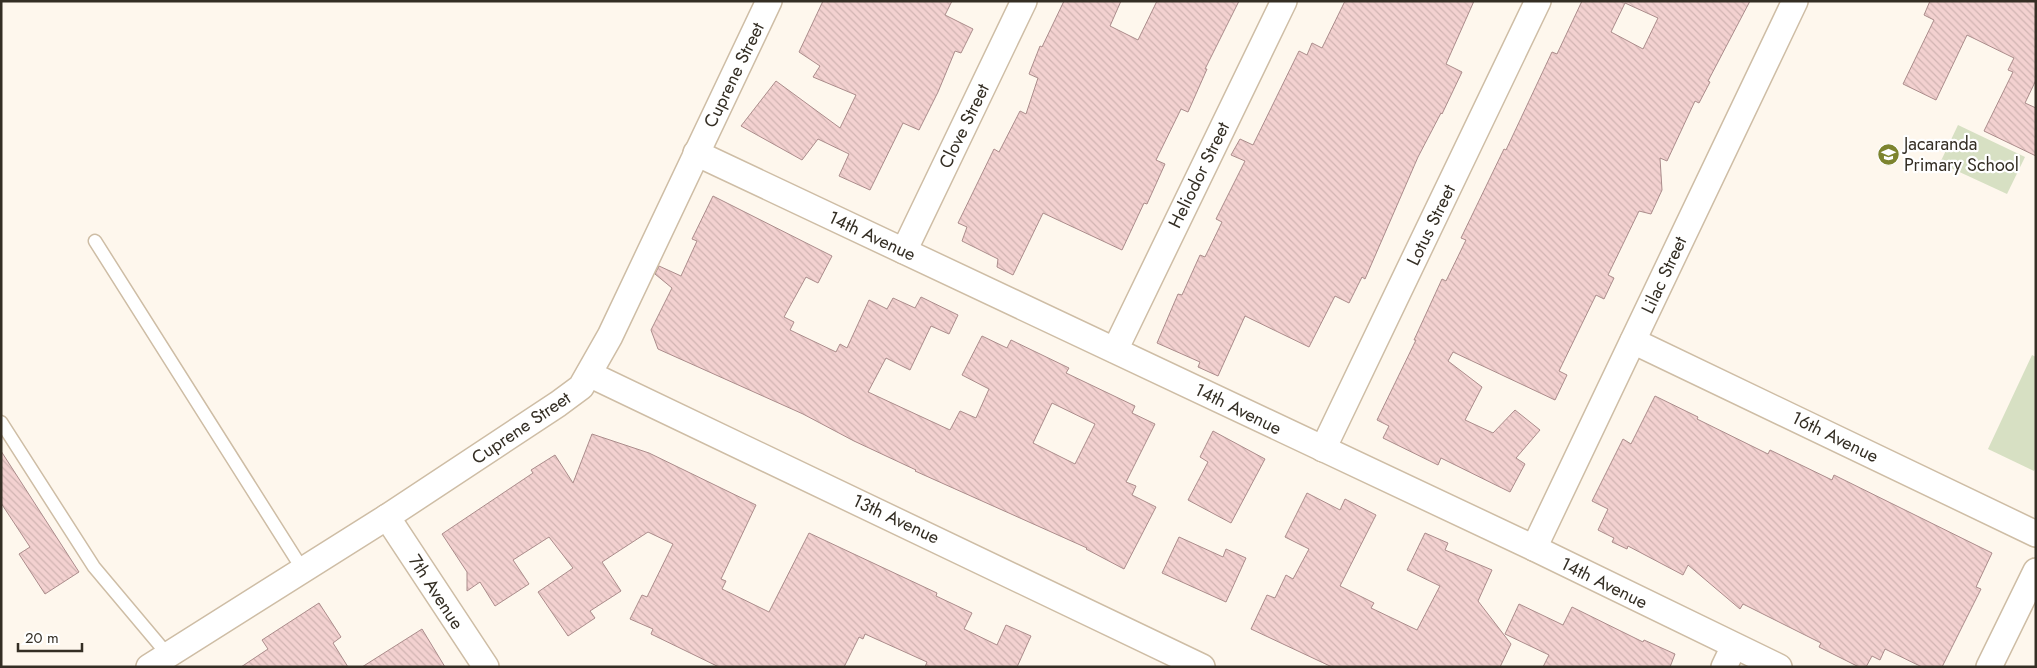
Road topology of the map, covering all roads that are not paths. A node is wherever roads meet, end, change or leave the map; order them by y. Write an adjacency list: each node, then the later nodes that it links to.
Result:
1 (769, 1): 6 (street, Cuprene Street)
2 (1024, 1): 8 (street, Clove Street)
3 (1284, 1): 10 (street, Heliodor Street)
4 (1538, 1): 13 (street, Lotus Street)
5 (1795, 1): 9 (street, Lilac Street)
6 (696, 153): 8 (street, 14th Avenue); 11 (street, Cuprene Street)
7 (95, 241): 17 (lane)
8 (904, 251): 10 (street, 14th Avenue)
9 (1633, 340): 15 (street, 16th Avenue); 16 (street, Lilac Street)
10 (1114, 350): 13 (street, 14th Avenue)
11 (589, 374): 14 (street, Cuprene Street); 22 (street, 13th Avenue)
12 (1, 422): 20 (lane)
13 (1323, 449): 16 (street, 14th Avenue)
14 (387, 516): 17 (street, Cuprene Street); 21 (street, 7th Avenue)
15 (2036, 534)
16 (1534, 548): 19 (street, 14th Avenue)
17 (303, 570): 20 (street, Cuprene Street)
18 (2036, 572): 24 (street)
19 (1729, 656): 23 (street, 14th Avenue)
20 (158, 663)
21 (486, 667)
22 (1202, 667)
23 (1779, 667)
24 (1989, 667)

